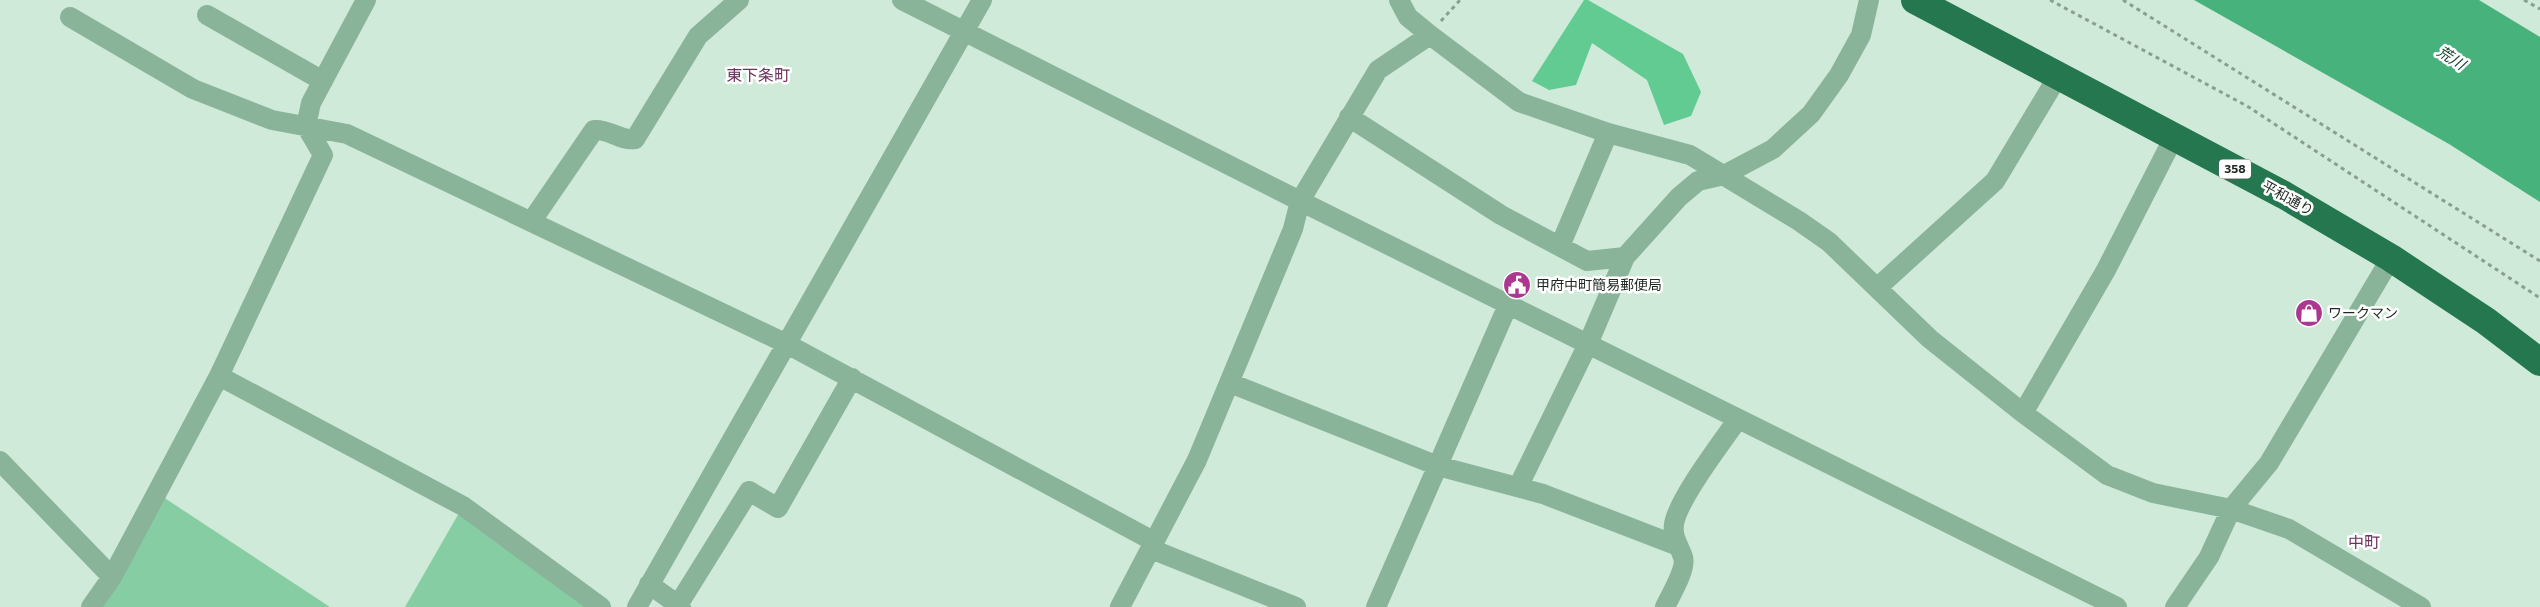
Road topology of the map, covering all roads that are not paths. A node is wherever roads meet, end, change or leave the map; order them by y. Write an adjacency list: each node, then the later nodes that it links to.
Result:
1 (366, 0): 13 (street)
2 (739, 0): 20 (street)
3 (902, 0): 10 (street)
4 (982, 0): 10 (street)
5 (1400, 0): 11 (street)
6 (1869, 0): 18 (street)
7 (1916, 0): 12 (highway, 平和通り / 358)
8 (207, 15): 13 (street)
9 (70, 17): 15 (street)
10 (964, 32): 19 (street); 26 (street)
11 (1430, 35): 14 (street); 16 (street)
12 (2058, 76): 17 (highway, 平和通り / 358); 24 (street)
13 (323, 81): 15 (street)
14 (1349, 117): 19 (street); 21 (street)
15 (306, 126): 20 (street); 29 (street)
16 (1608, 133): 18 (street); 21 (street)
17 (2174, 137): 23 (highway, 平和通り / 358); 32 (street)
18 (1724, 175): 22 (street); 24 (street)
19 (1300, 201): 25 (street); 31 (street)
20 (531, 222): 26 (street)
21 (1560, 246): 22 (street)
22 (1625, 257): 27 (street)
23 (2391, 258): 28 (highway, 平和通り / 358); 37 (street)
24 (1878, 287): 32 (street)
25 (1508, 305): 27 (street); 35 (street)
26 (785, 343): 30 (street); 41 (street)
27 (1588, 344): 33 (street); 36 (street)
28 (2540, 362)
29 (219, 376): 40 (street); 44 (street)
30 (852, 378): 38 (street); 42 (street)
31 (1230, 383): 35 (street); 38 (street)
32 (2023, 413): 37 (street)
33 (1738, 419): 39 (street); 50 (street)
34 (0, 461): 40 (street)
35 (1438, 466): 36 (street); 48 (street)
36 (1518, 488): 39 (street)
37 (2232, 509): 51 (street); 52 (street)
38 (1153, 545): 46 (street); 47 (street)
39 (1678, 546): 49 (street)
40 (112, 577): 43 (street)
41 (649, 584): 42 (street); 45 (street)
42 (680, 606)
43 (91, 607)
44 (601, 607)
45 (637, 607)
46 (1120, 607)
47 (1296, 607)
48 (1376, 607)
49 (1664, 607)
50 (2117, 607)
51 (2175, 607)
52 (2421, 607)

